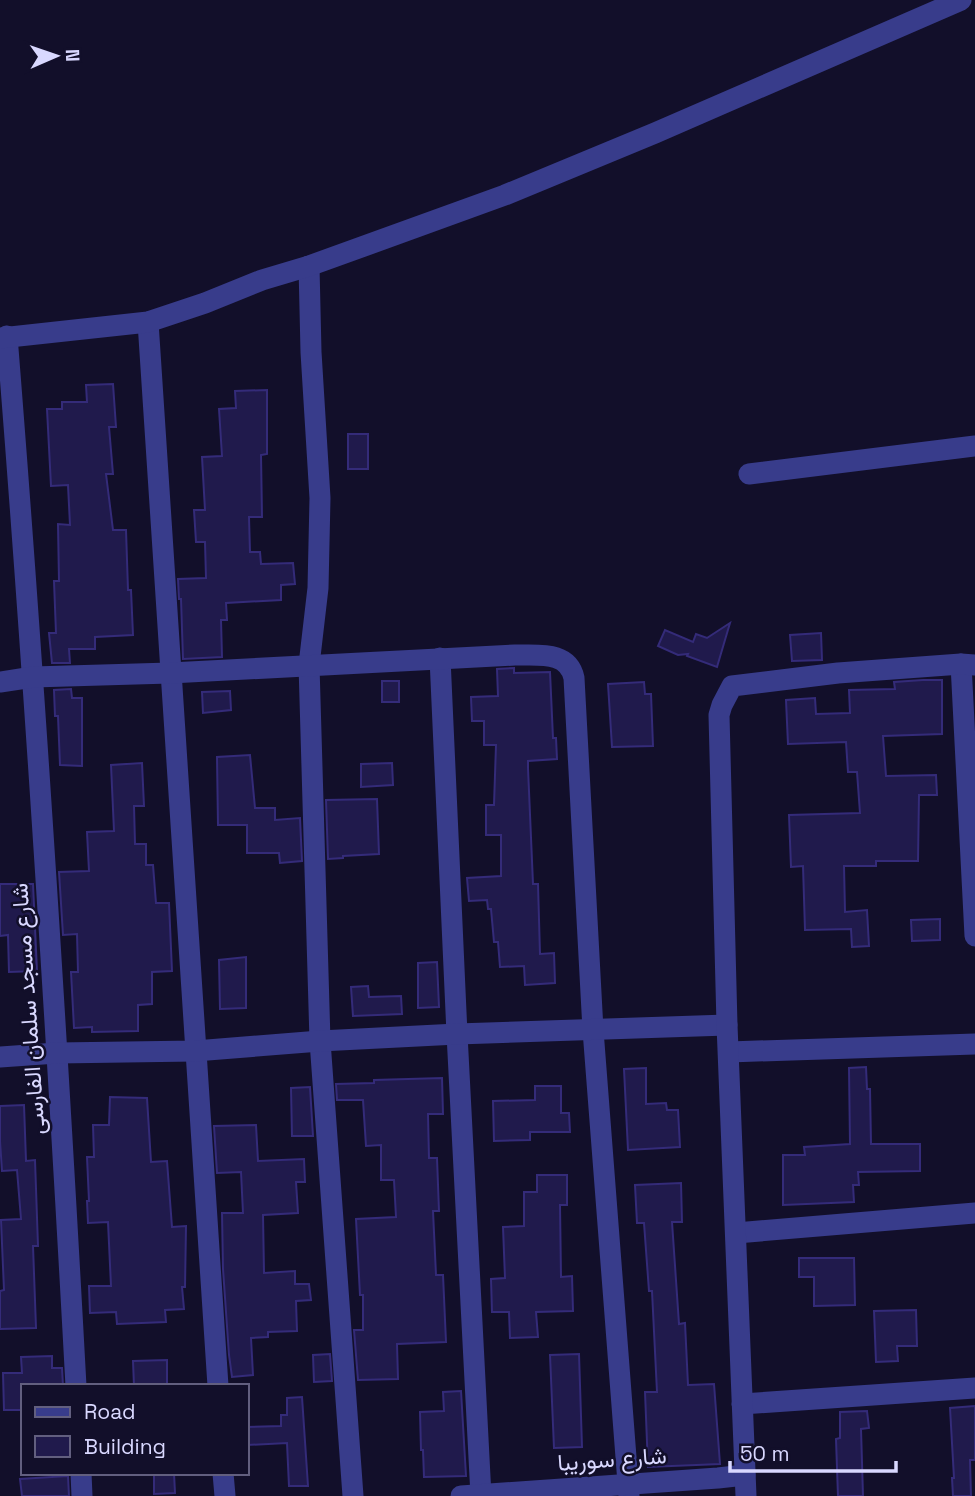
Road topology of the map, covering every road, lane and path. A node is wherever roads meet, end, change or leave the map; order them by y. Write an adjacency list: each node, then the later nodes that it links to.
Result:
1 (961, 0): 2 (street)
2 (309, 266): 3 (street); 9 (street)
3 (148, 322): 4 (street); 10 (street)
4 (4, 337): 11 (street, شارع مسجد سلمان الفارسى)
5 (975, 446): 6 (street)
6 (749, 474)
7 (440, 658): 9 (street); 15 (street); 16 (street)
8 (968, 664): 13 (street); 14 (street)
9 (309, 665): 10 (street); 17 (street)
10 (170, 673): 11 (street); 19 (street)
11 (33, 677): 12 (street); 21 (street, شارع مسجد سلمان الفارسى)
12 (0, 682)
13 (975, 936)
14 (727, 1025): 15 (street); 20 (street)
15 (593, 1030): 16 (street); 32 (street)
16 (457, 1034): 17 (street); 36 (street)
17 (320, 1041): 19 (street); 35 (street)
18 (975, 1044): 20 (street)
19 (195, 1051): 21 (street); 26 (street)
20 (729, 1052): 24 (street)
21 (57, 1053): 22 (street); 25 (street, شارع مسجد سلمان الفارسى)
22 (0, 1057)
23 (975, 1213): 24 (street)
24 (736, 1233): 28 (street)
25 (76, 1384)
26 (218, 1384)
27 (975, 1388): 28 (street)
28 (742, 1404): 31 (street)
29 (81, 1475): 33 (street)
30 (223, 1475): 34 (street)
31 (745, 1475): 32 (street, شارع سوريبا); 37 (street)
32 (629, 1490): 36 (street, شارع سوريبا)
33 (82, 1496)
34 (225, 1496)
35 (353, 1496)
36 (474, 1496)
37 (746, 1496)

